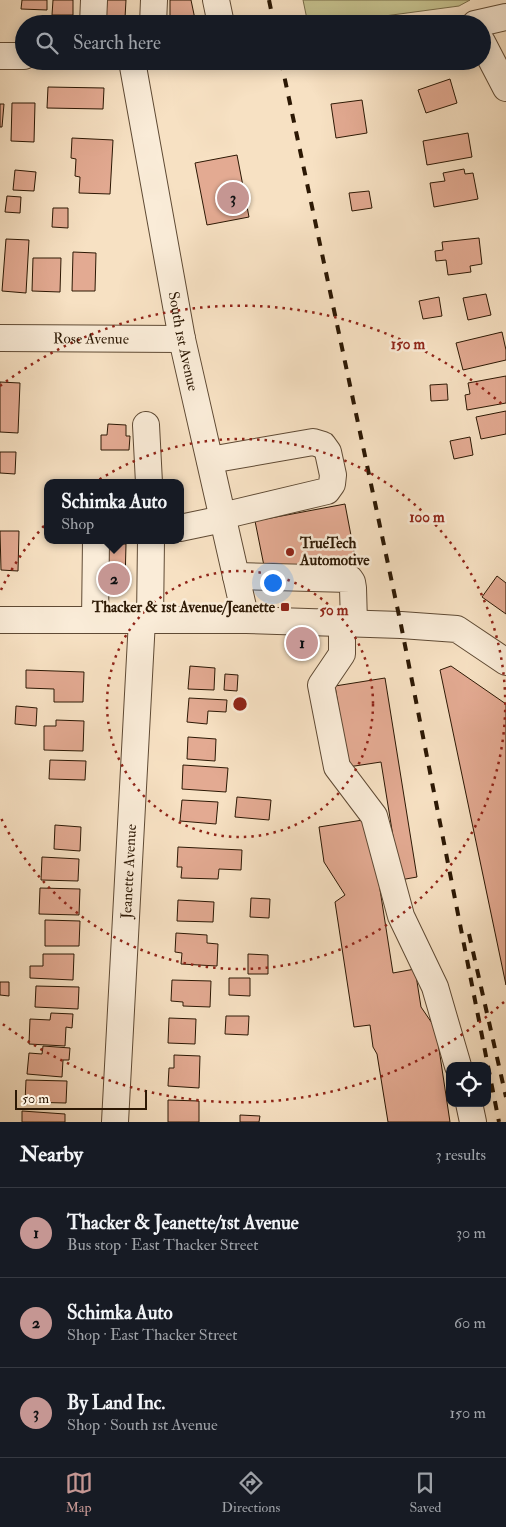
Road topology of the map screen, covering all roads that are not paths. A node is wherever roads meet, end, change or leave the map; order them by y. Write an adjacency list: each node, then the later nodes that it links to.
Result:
1 (94, 0): 4 (street)
2 (154, 0): 5 (street)
3 (216, 0): 6 (street)
4 (93, 15)
5 (153, 15)
6 (219, 15)
7 (506, 17): 8 (street)
8 (491, 20)
9 (0, 56): 10 (street)
10 (15, 56)
11 (491, 59): 13 (street)
12 (134, 70): 15 (street, South 1st Avenue)
13 (506, 88)
14 (0, 338): 15 (street, Rose Avenue)
15 (182, 339): 17 (street, South 1st Avenue)
16 (146, 425): 18 (street)
17 (210, 460): 19 (street, South 1st Avenue); 19 (street)
18 (149, 479)
19 (222, 518): 20 (street); 23 (street, South 1st Avenue)
20 (184, 527)
21 (96, 544): 25 (street)
22 (152, 544): 26 (street, Jeanette Avenue)
23 (236, 576): 27 (street, South 1st Avenue); 28 (street)
24 (0, 620): 25 (street)
25 (95, 620): 26 (street)
26 (146, 620): 27 (street); 32 (street, Jeanette Avenue)
27 (246, 620): 28 (street)
28 (348, 623): 29 (street); 30 (street)
29 (506, 662)
30 (457, 1062)
31 (470, 1107): 33 (street)
32 (115, 1122)
33 (473, 1122)

